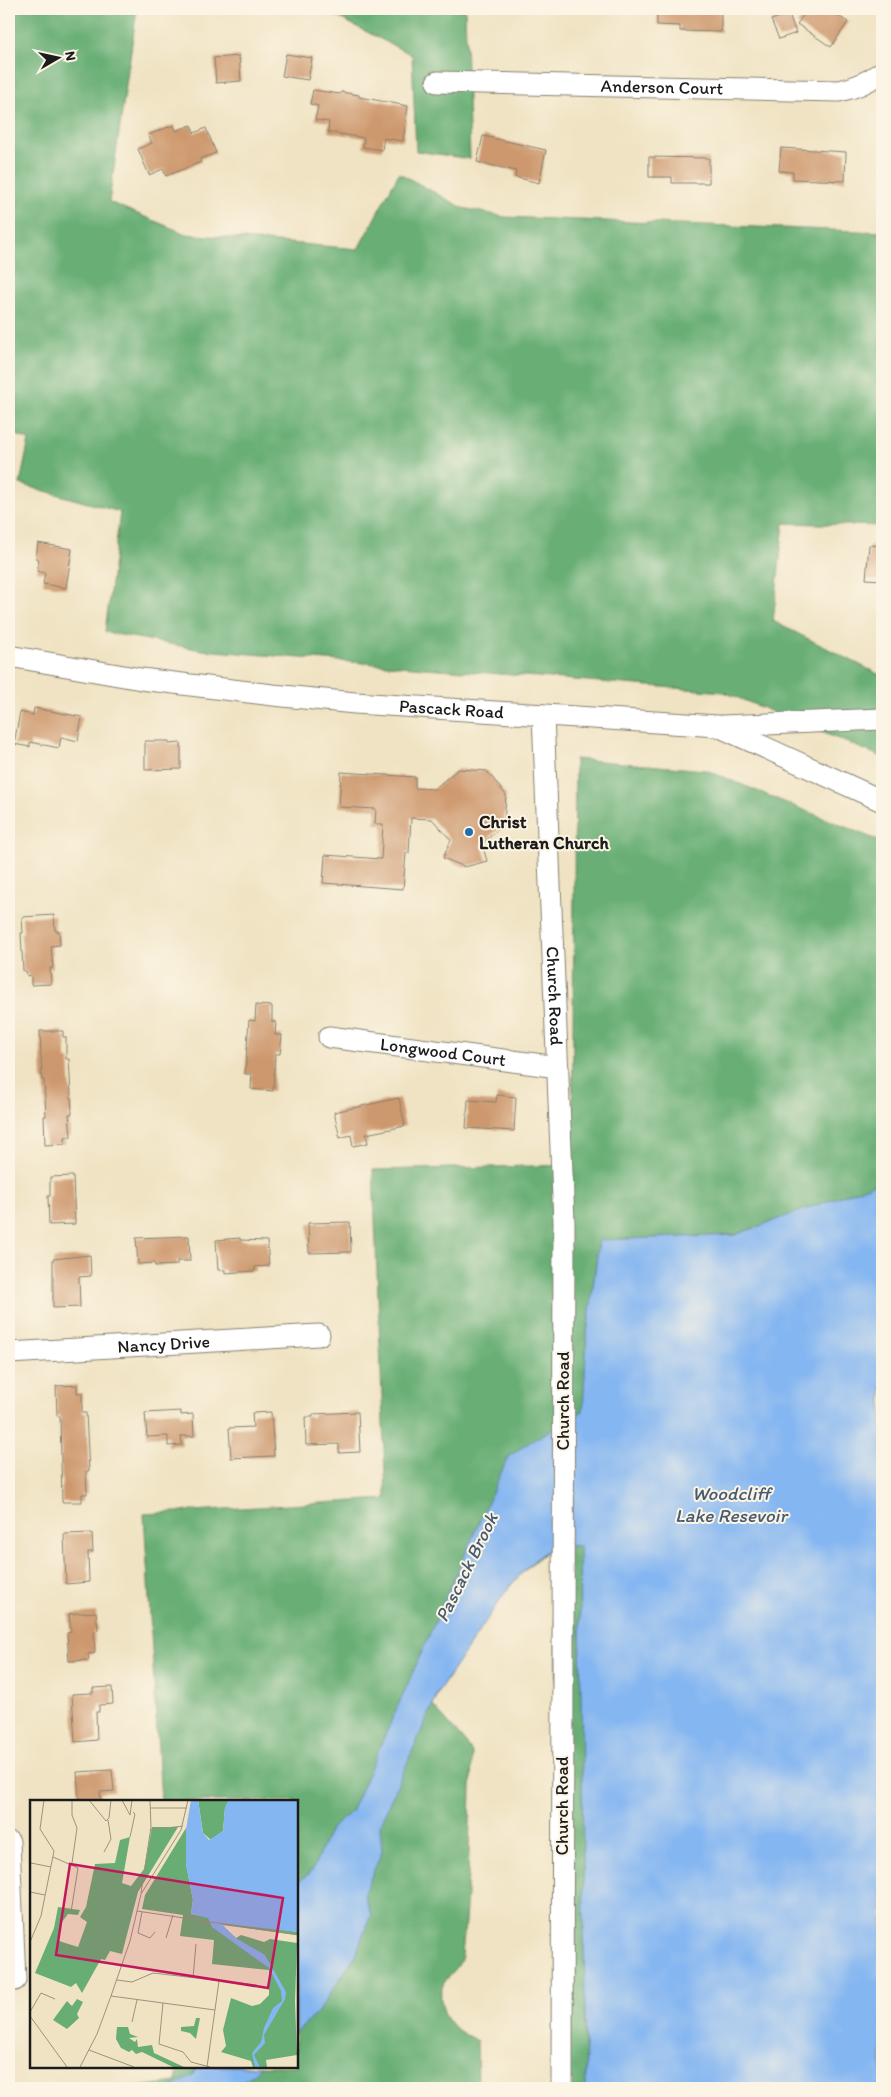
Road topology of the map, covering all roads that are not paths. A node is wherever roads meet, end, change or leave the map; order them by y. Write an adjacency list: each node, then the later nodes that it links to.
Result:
1 (882, 72): 2 (street, Anderson Court)
2 (437, 82)
3 (9, 656): 4 (street, Pascack Road)
4 (543, 715): 6 (street, Pascack Road); 9 (street, Church Road)
5 (882, 719): 6 (street)
6 (718, 726): 7 (street, Pascack Road)
7 (882, 801)
8 (329, 1037): 9 (street, Longwood Court)
9 (558, 1066): 14 (street, Church Road)
10 (319, 1335): 11 (street, Nancy Drive)
11 (9, 1353)
12 (9, 1842): 13 (street)
13 (15, 1980)
14 (562, 2088)

